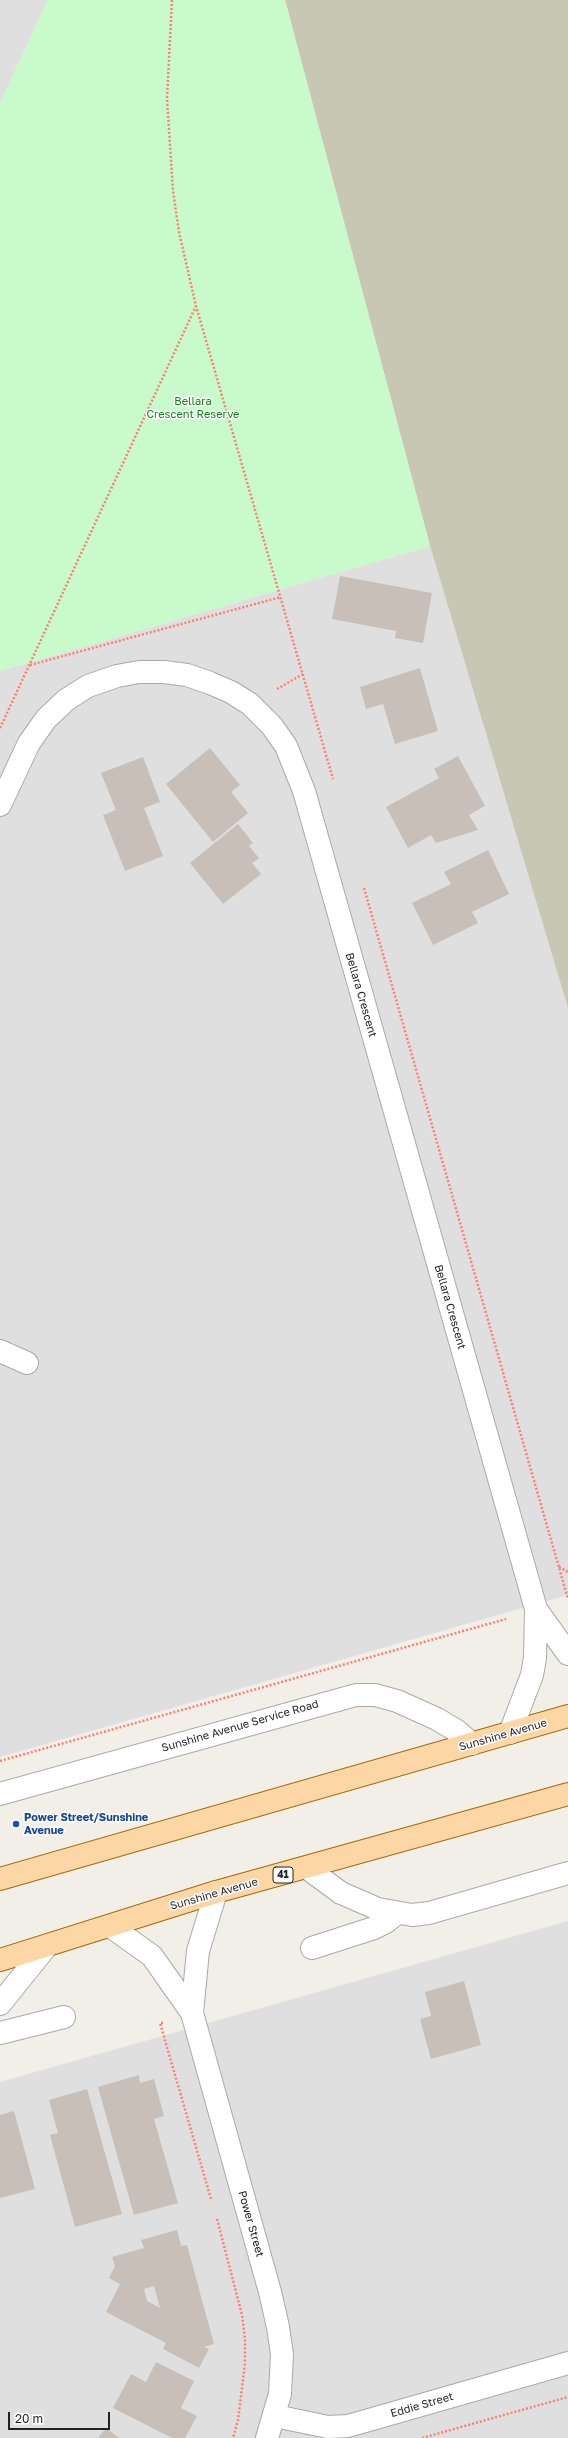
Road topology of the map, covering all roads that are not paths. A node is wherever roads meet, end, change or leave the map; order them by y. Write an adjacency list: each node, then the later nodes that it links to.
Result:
1 (0, 804): 4 (street, Bellara Crescent)
2 (0, 1351): 3 (street)
3 (27, 1363)
4 (536, 1609): 5 (street); 7 (street)
5 (568, 1654)
6 (568, 1716): 7 (main road, Sunshine Avenue)
7 (510, 1733): 8 (main road, Sunshine Avenue)
8 (472, 1744): 9 (street, Sunshine Avenue Service Road); 13 (main road, Sunshine Avenue)
9 (0, 1794)
10 (568, 1794): 11 (main road, Sunshine Avenue / 41)
11 (307, 1868): 14 (main road, Sunshine Avenue / 41); 15 (street)
12 (568, 1873): 15 (street)
13 (0, 1879)
14 (216, 1892): 16 (main road, Sunshine Avenue / 41); 21 (street)
15 (397, 1913): 18 (street)
16 (110, 1926): 17 (main road, Sunshine Avenue / 41); 21 (street)
17 (46, 1947): 19 (main road, Sunshine Avenue / 41); 20 (street)
18 (312, 1948)
19 (0, 1960)
20 (0, 2004)
21 (192, 2013): 25 (street, Power Street)
22 (64, 2017): 23 (street)
23 (0, 2033)
24 (568, 2363): 25 (street, Eddie Street)
25 (275, 2416): 26 (street, Power Street)
26 (267, 2438)

